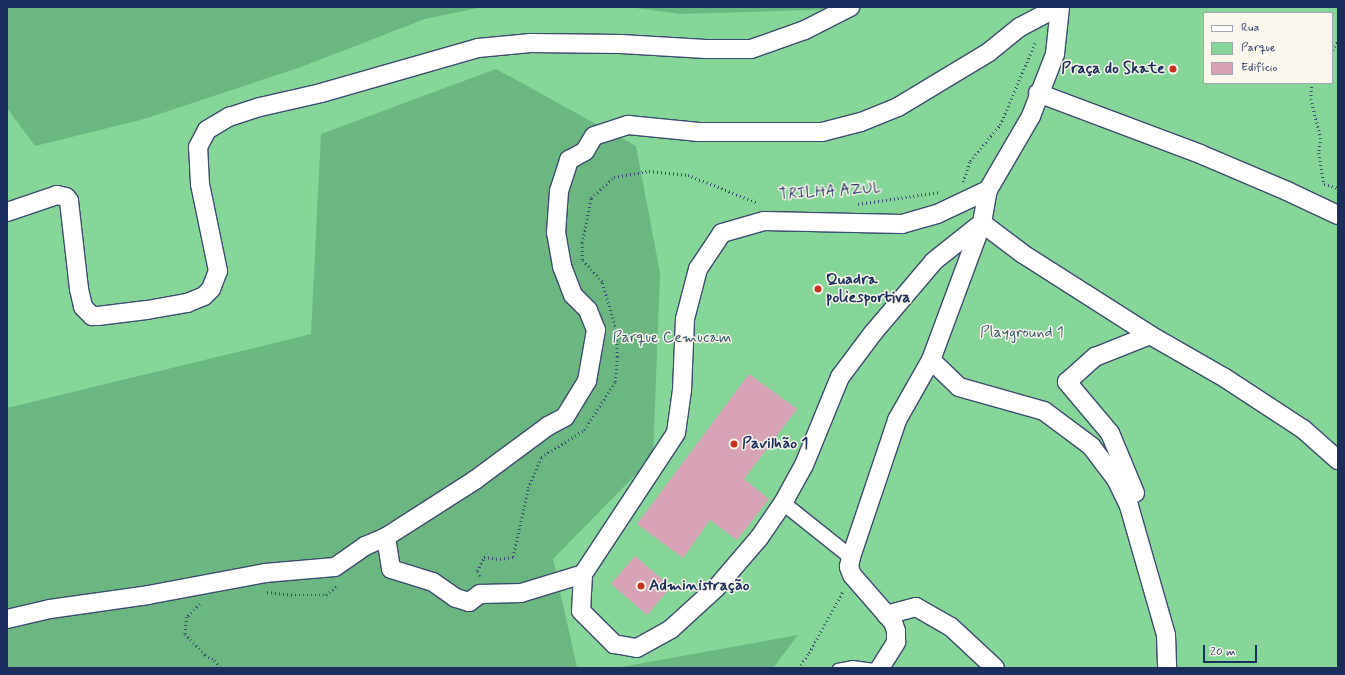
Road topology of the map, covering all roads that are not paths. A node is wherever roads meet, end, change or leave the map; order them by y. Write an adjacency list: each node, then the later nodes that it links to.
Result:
1 (850, 7): 5 (street)
2 (1059, 7): 3 (street); 12 (street)
3 (1038, 93): 4 (street); 6 (street)
4 (988, 190): 7 (street); 14 (street)
5 (7, 212)
6 (1338, 215)
7 (982, 223): 8 (street); 9 (street); 11 (street)
8 (1150, 335): 10 (street); 22 (street)
9 (931, 360): 13 (street); 21 (street)
10 (1338, 460)
11 (783, 503): 13 (street); 14 (street)
12 (386, 537): 14 (street); 16 (street)
13 (851, 557): 15 (street)
14 (583, 574)
15 (886, 615): 19 (street); 20 (street)
16 (7, 619)
17 (837, 668): 18 (lane)
18 (874, 668)
19 (880, 668)
20 (995, 668)
21 (1167, 668)
22 (1176, 668)

